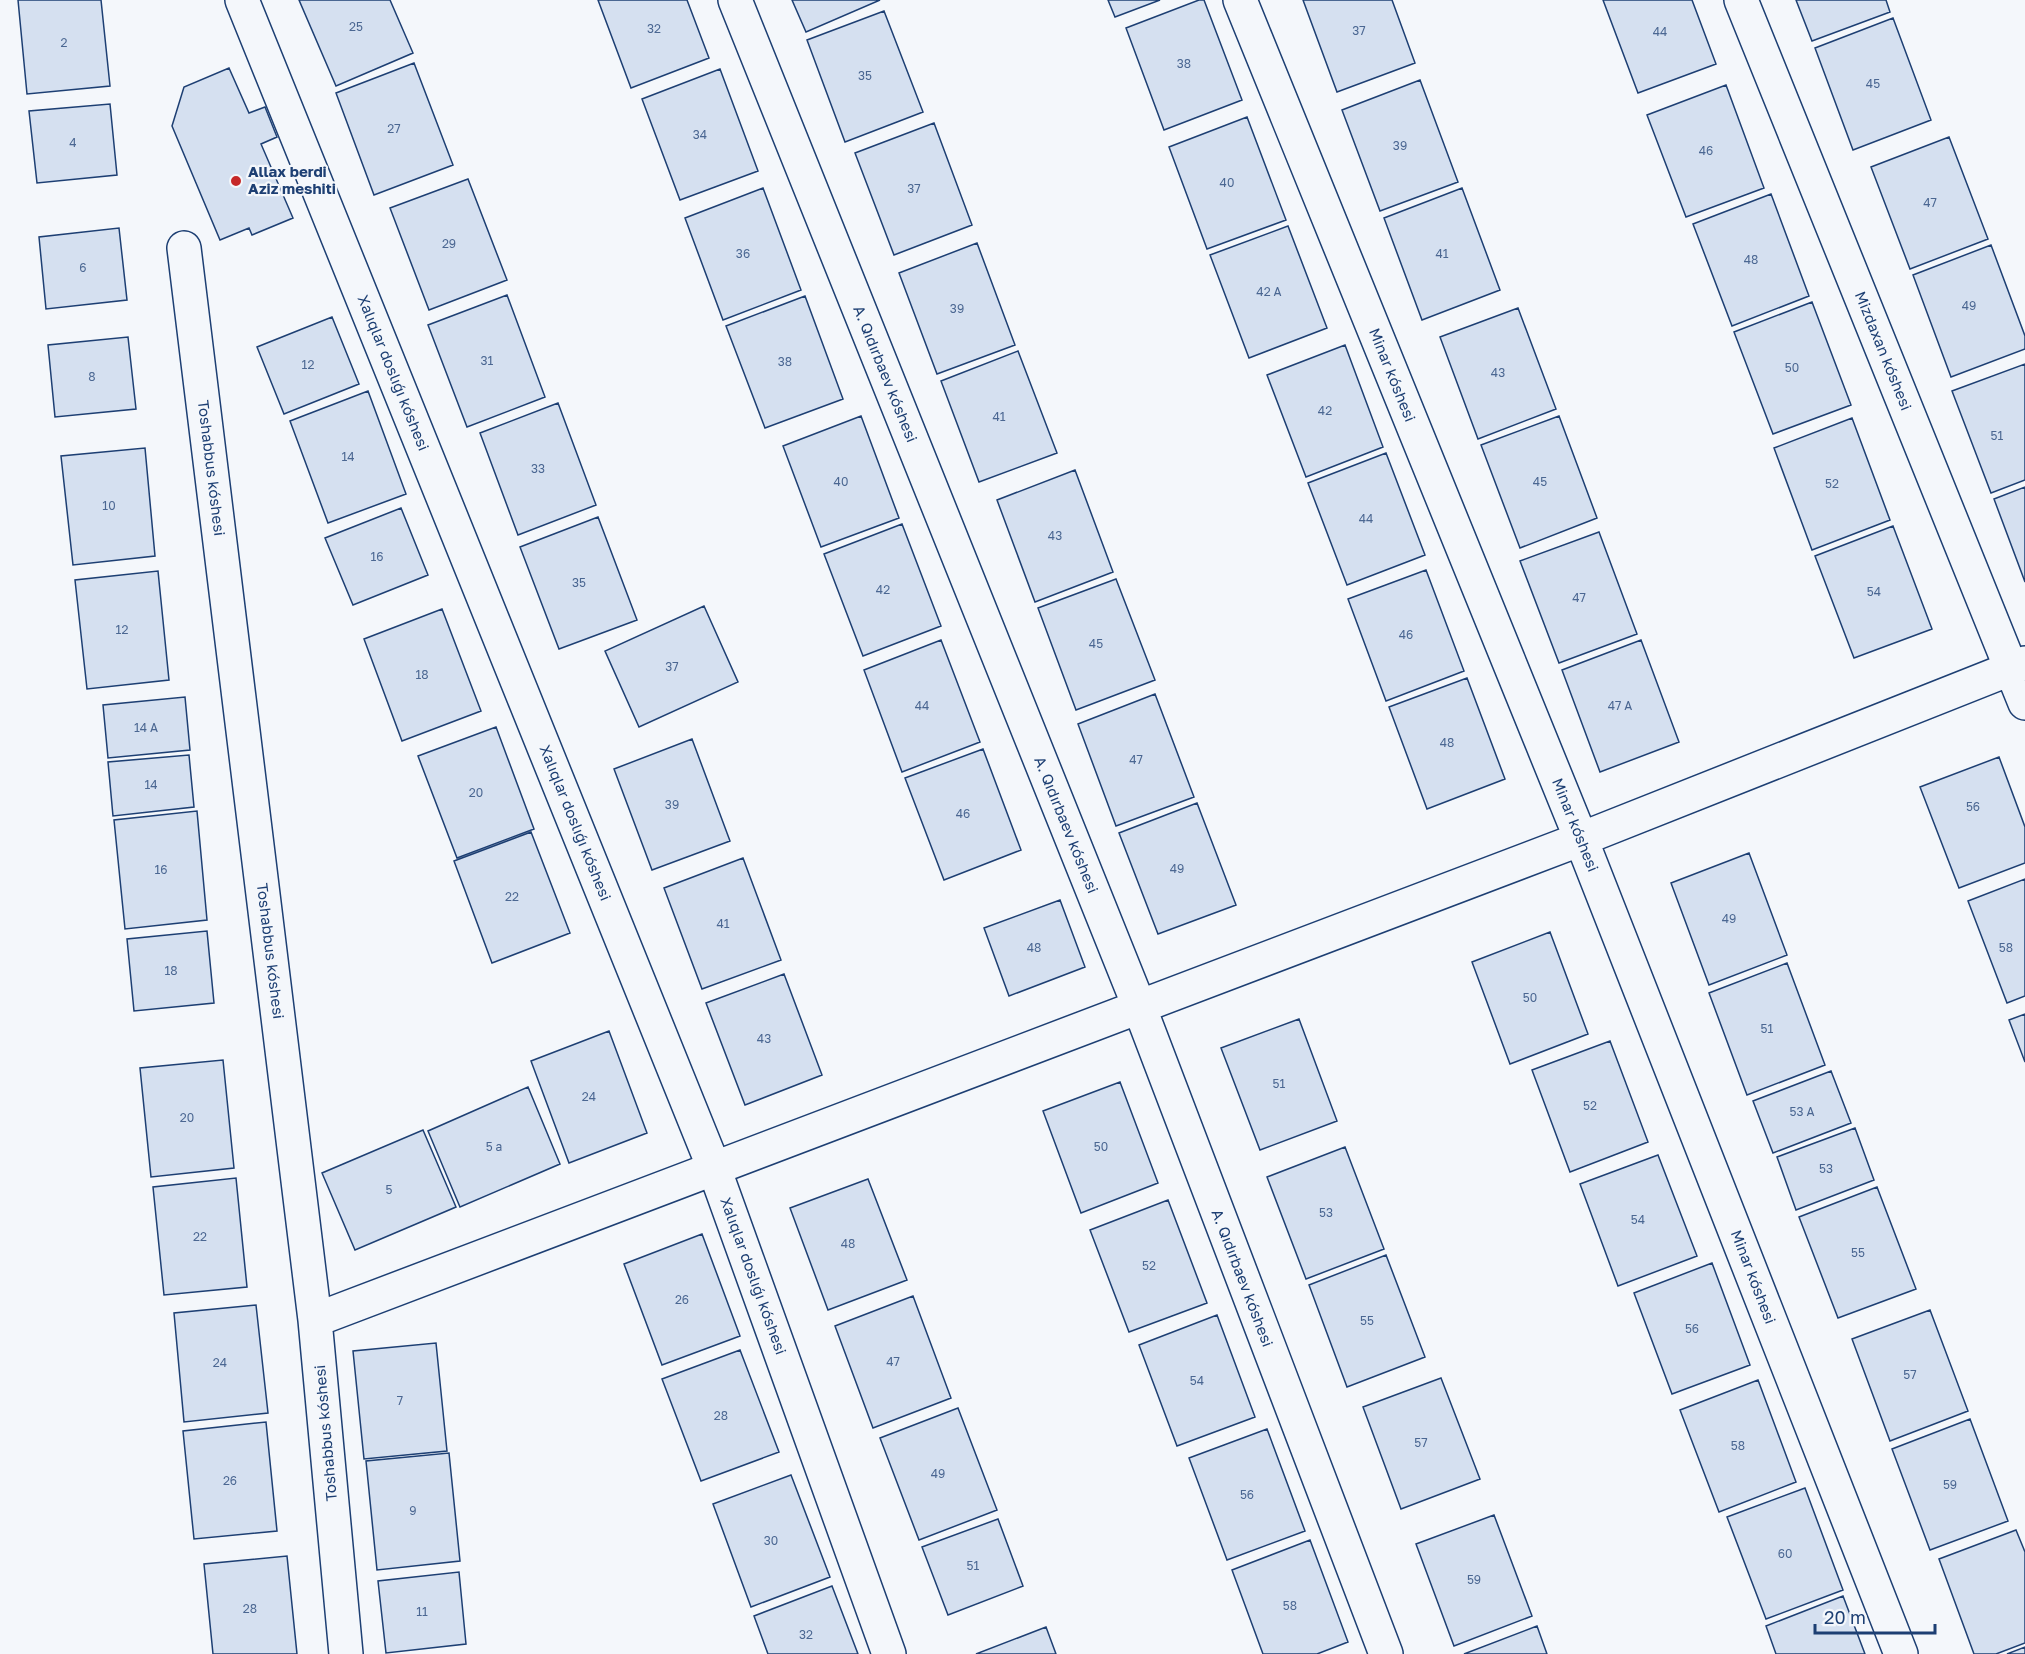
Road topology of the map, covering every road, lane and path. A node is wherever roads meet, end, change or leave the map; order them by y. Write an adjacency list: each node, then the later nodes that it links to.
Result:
1 (242, 0): 10 (street, Xalıqlar doslıǵı kóshesi)
2 (735, 0): 9 (street, A. Qıdırbaev kóshesi)
3 (1240, 0): 8 (street, Minar kóshesi)
4 (1741, 0): 6 (street, Mizdaxan kóshesi)
5 (184, 248): 11 (street, Toshabbus kóshesi)
6 (2018, 666): 7 (street, Mizdaxan kóshesi); 8 (street)
7 (2025, 703)
8 (1581, 839): 9 (street); 15 (street, Minar kóshesi)
9 (1138, 1006): 10 (street); 14 (street, A. Qıdırbaev kóshesi)
10 (714, 1168): 11 (street); 13 (street, Xalıqlar doslıǵı kóshesi)
11 (315, 1320): 12 (street, Toshabbus kóshesi)
12 (346, 1654)
13 (889, 1654)
14 (1386, 1654)
15 (1901, 1654)

